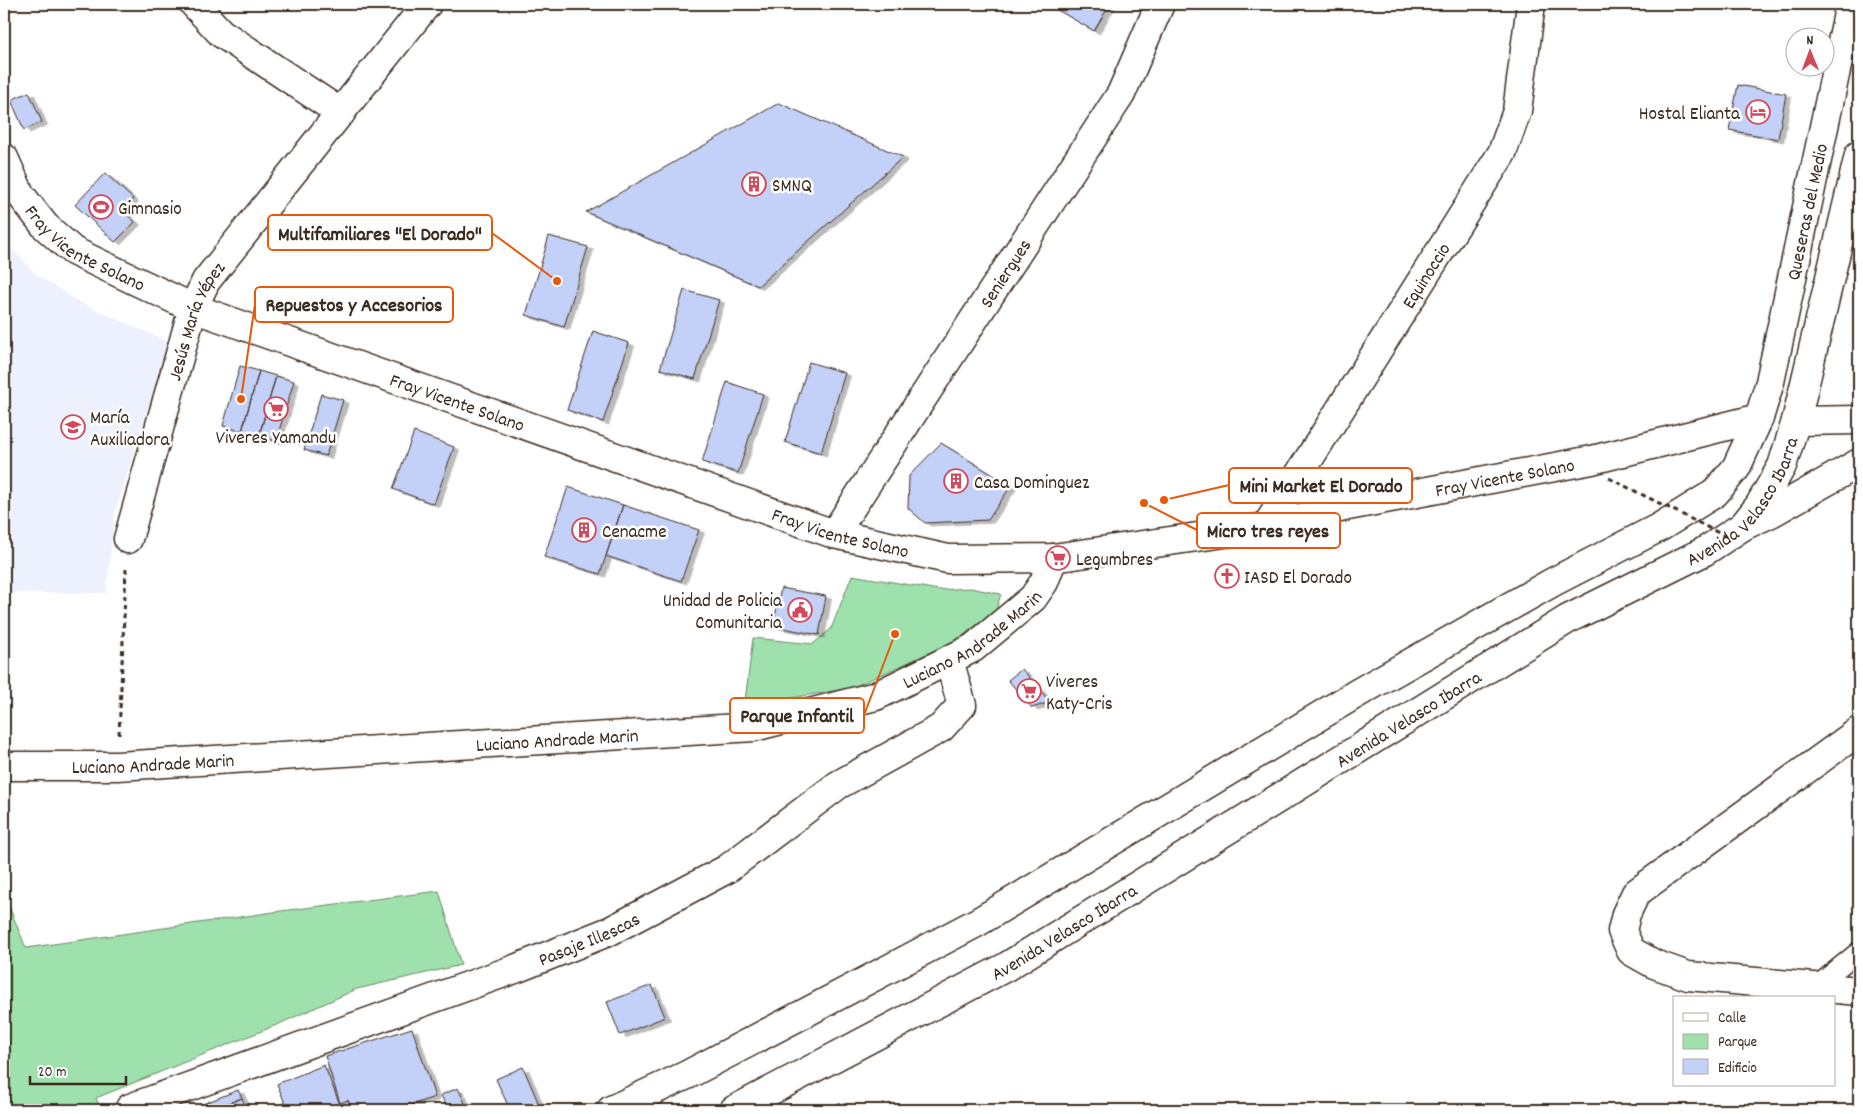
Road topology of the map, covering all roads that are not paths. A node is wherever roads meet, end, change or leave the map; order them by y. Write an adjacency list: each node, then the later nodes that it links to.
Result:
1 (194, 4): 6 (street)
2 (427, 4): 6 (street, Jesús María Yépez)
3 (1160, 4): 16 (street, Seniergues)
4 (1531, 4): 14 (street, Equinoccio)
5 (1850, 4): 10 (street, Queseras del Medio)
6 (341, 113): 9 (street, Jesús María Yépez)
7 (1859, 155): 12 (street, Avenida Velasco Ibarra)
8 (4, 158): 9 (street, Fray Vicente Solano)
9 (193, 308): 16 (street, Fray Vicente Solano); 17 (street, Jesús María Yépez)
10 (1759, 418): 14 (street, Fray Vicente Solano); 26 (street, Avenida Velasco Ibarra)
11 (1859, 420): 12 (street)
12 (1796, 422): 15 (street, Avenida Velasco Ibarra)
13 (1859, 464): 15 (street)
14 (1266, 527): 18 (street, Fray Vicente Solano)
15 (1736, 532): 27 (street, Avenida Velasco Ibarra)
16 (834, 534): 18 (street, Fray Vicente Solano)
17 (128, 539)
18 (1053, 558): 19 (street, Luciano Andrade Marin)
19 (949, 660): 21 (street, Luciano Andrade Marin); 25 (street, Pasaje Illescas)
20 (1859, 731): 23 (street)
21 (4, 766)
22 (1859, 951): 23 (lane)
23 (1815, 987): 24 (street)
24 (1859, 991)
25 (130, 1108)
26 (611, 1110)
27 (734, 1110)

